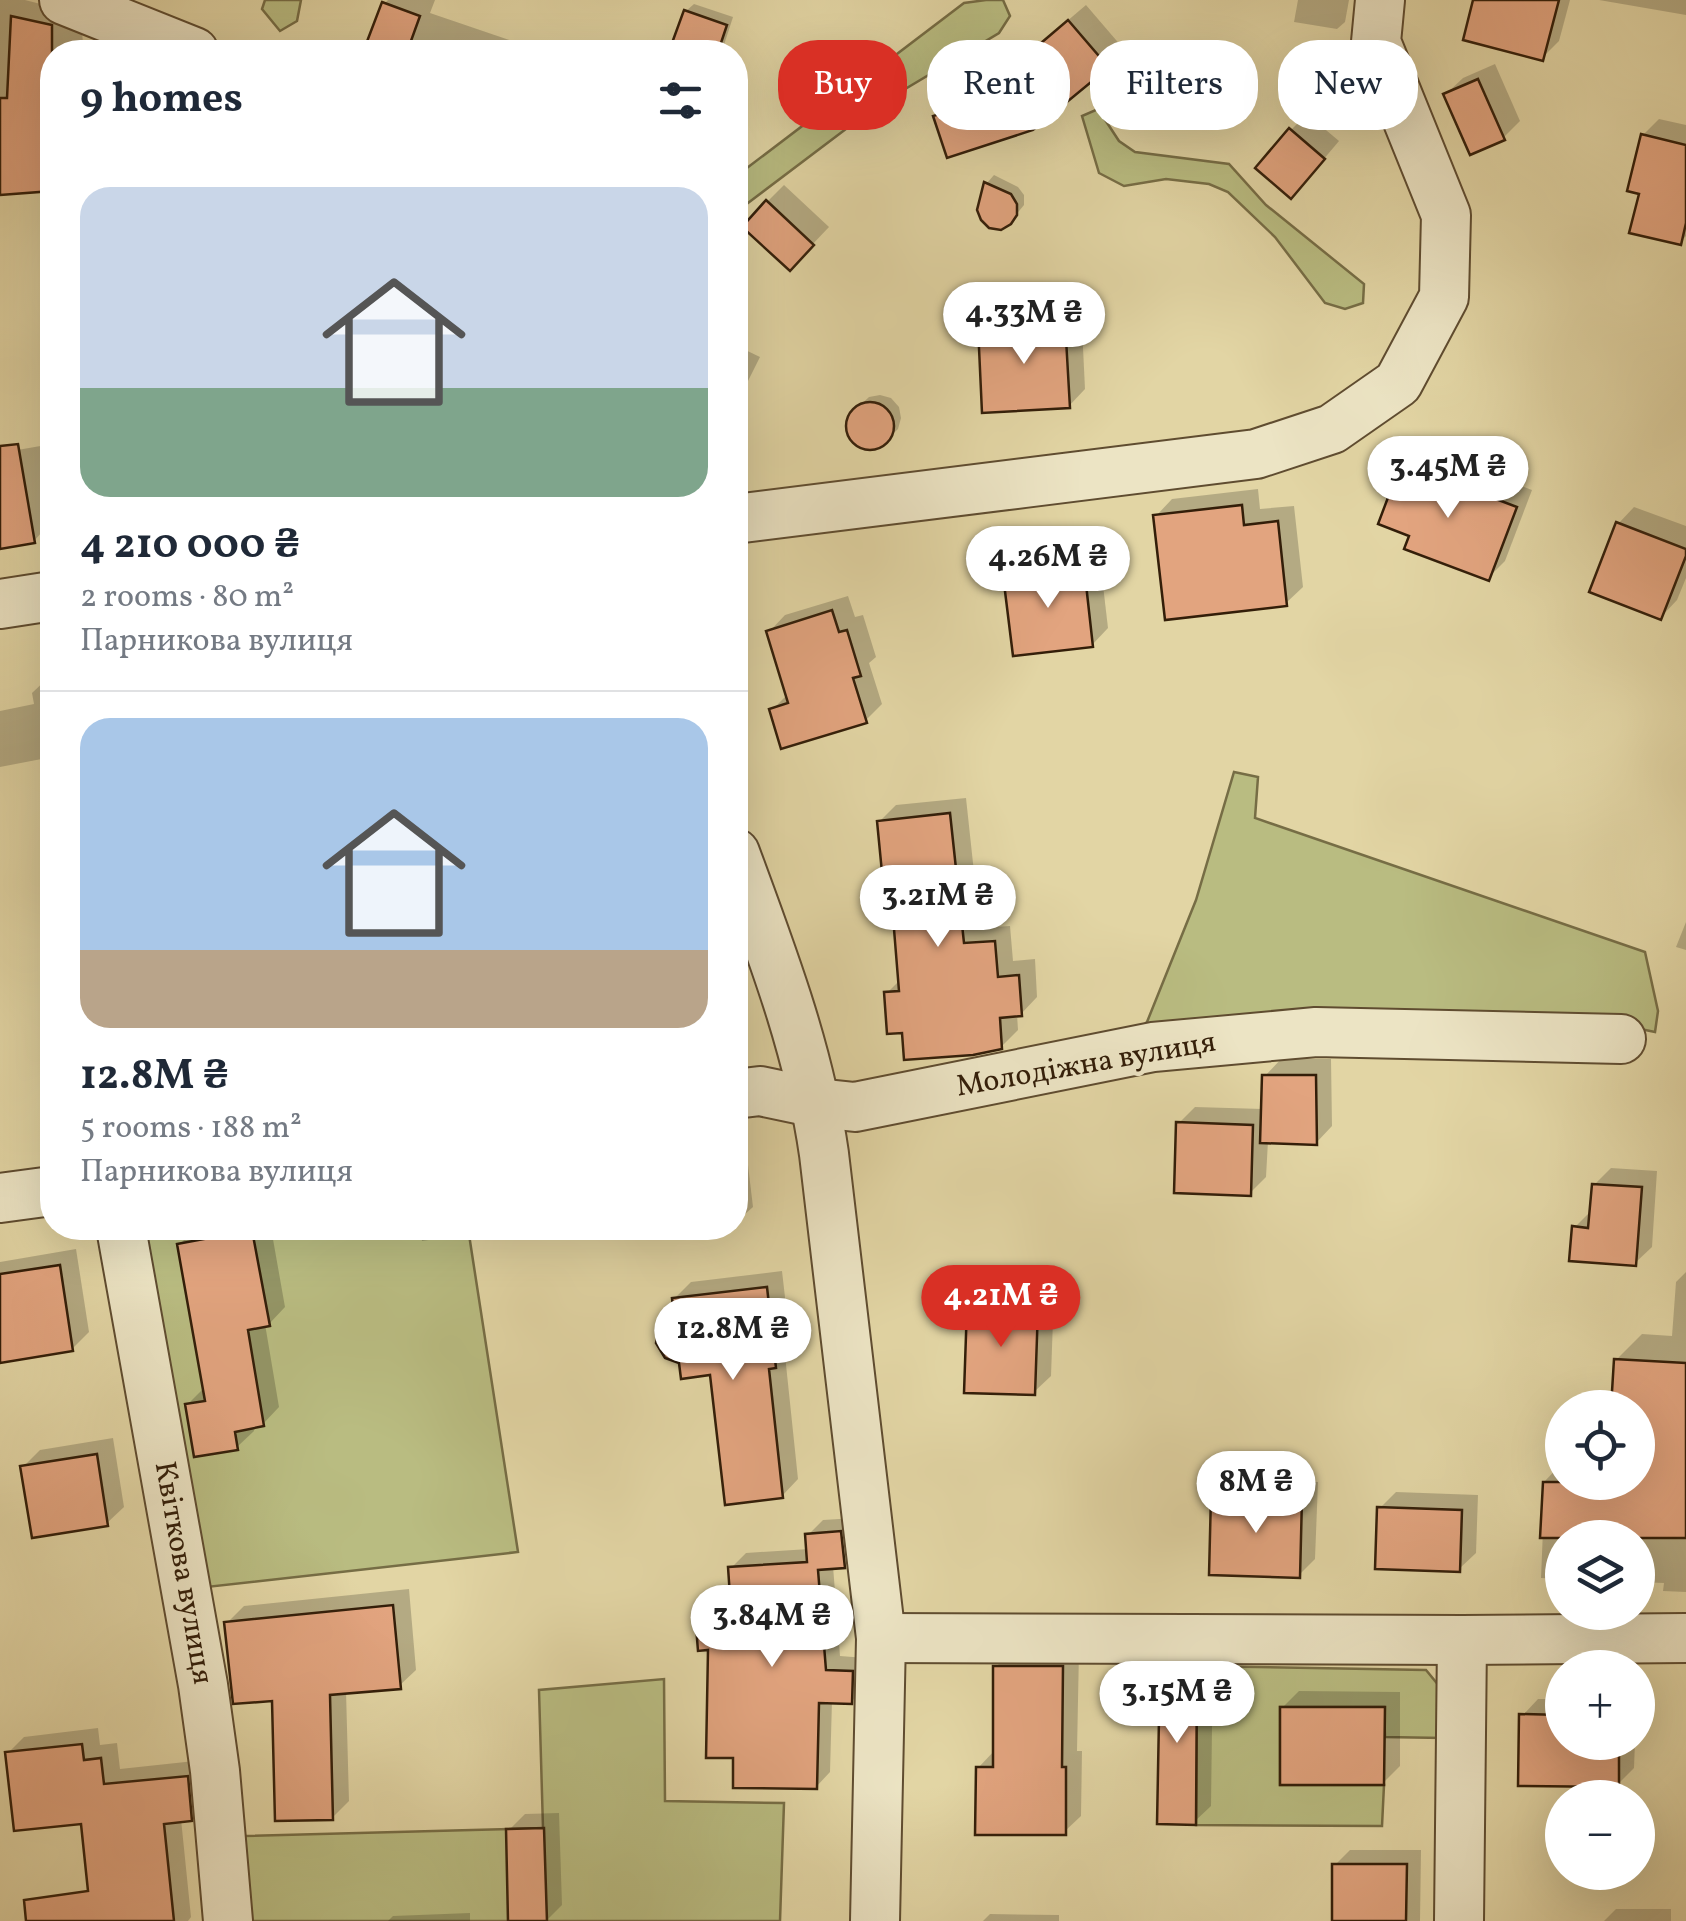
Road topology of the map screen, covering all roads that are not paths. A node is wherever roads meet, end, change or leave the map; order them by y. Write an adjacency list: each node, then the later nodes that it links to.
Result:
1 (64, 0): 3 (street)
2 (1380, 0): 4 (street)
3 (164, 40)
4 (748, 517)
5 (40, 598): 6 (street)
6 (0, 604)
7 (748, 888): 10 (street)
8 (1620, 1039): 10 (street, Молодіжна вулиця)
9 (748, 1092): 10 (street, Молодіжна вулиця)
10 (816, 1103): 14 (street)
11 (40, 1192): 12 (street)
12 (0, 1198)
13 (122, 1240): 17 (street, Квіткова вулиця)
14 (881, 1638): 16 (street); 18 (street)
15 (1686, 1638): 16 (street)
16 (1462, 1640): 19 (street)
17 (228, 1921)
18 (875, 1921)
19 (1458, 1921)

